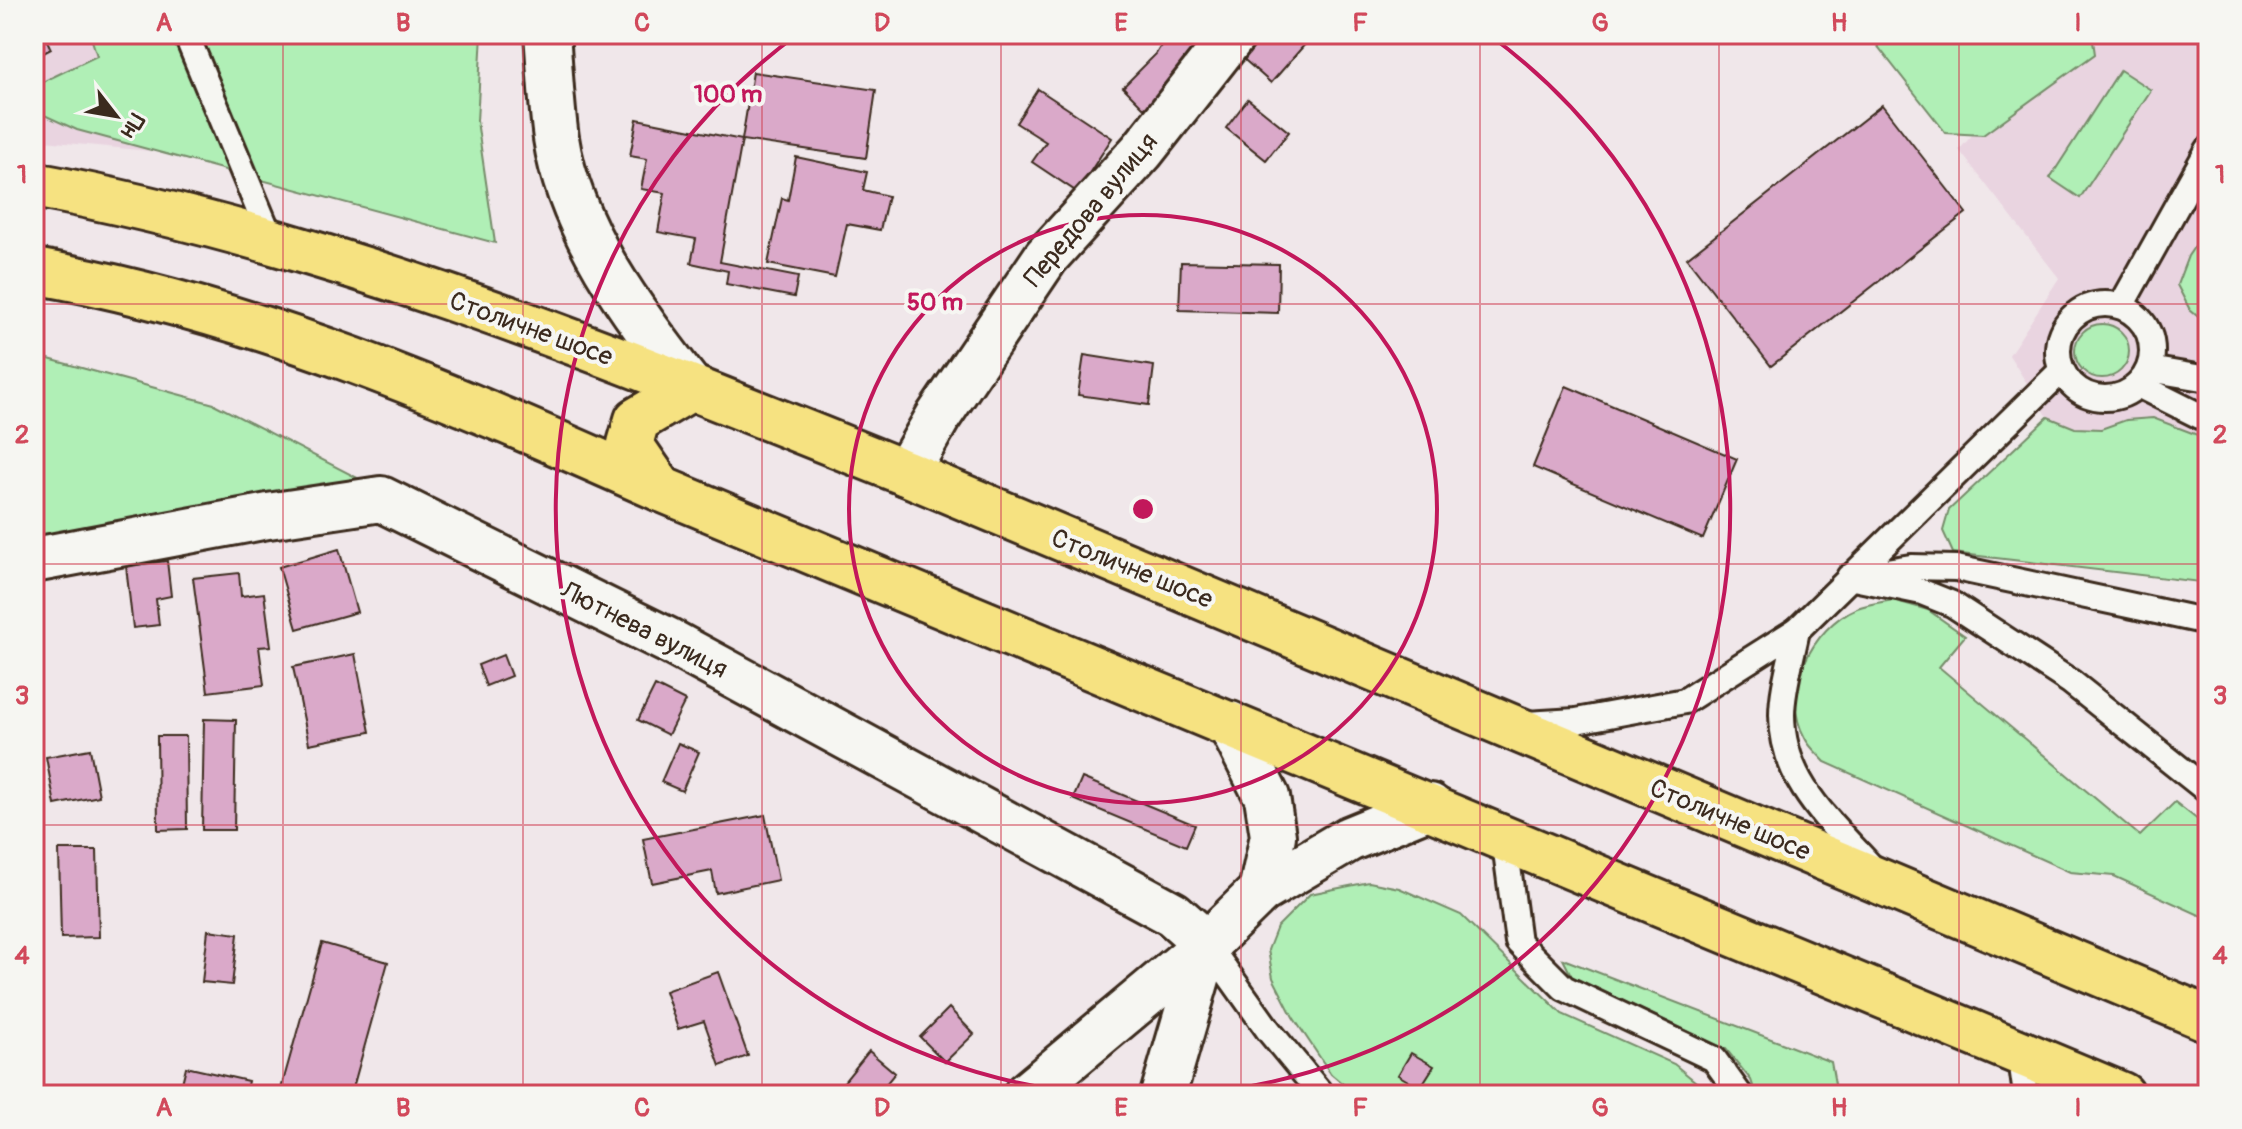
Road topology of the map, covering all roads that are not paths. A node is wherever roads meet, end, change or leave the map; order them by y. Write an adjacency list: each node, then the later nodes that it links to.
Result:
1 (186, 34): 6 (lane)
2 (547, 34): 12 (street)
3 (1234, 34): 14 (street, Передова вулиця)
4 (2208, 150): 8 (lane)
5 (34, 185): 6 (main road, Столичне шосе)
6 (273, 244): 12 (main road, Столичне шосе)
7 (34, 271): 15 (main road)
8 (2121, 306): 9 (lane); 10 (lane)
9 (2061, 371): 10 (lane); 17 (lane)
10 (2144, 377): 11 (lane); 13 (lane)
11 (2206, 377)
12 (691, 388): 14 (main road, Столичне шосе); 15 (main road)
13 (2208, 420)
14 (906, 473): 21 (main road, Столичне шосе)
15 (661, 489): 20 (main road)
16 (34, 560): 27 (street, Лютнева вулиця)
17 (1849, 577): 18 (lane); 19 (lane); 22 (lane)
18 (2208, 622)
19 (1797, 630): 21 (lane); 25 (lane)
20 (1230, 724): 23 (main road); 26 (street)
21 (1509, 726): 25 (main road, Столичне шосе)
22 (2208, 791)
23 (1430, 806): 24 (main road); 26 (street)
24 (1504, 836): 31 (main road); 35 (lane)
25 (1889, 887): 28 (main road, Столичне шосе)
26 (1261, 891): 27 (street)
27 (1207, 944): 32 (street); 33 (street); 34 (lane)
28 (2080, 965): 29 (main road); 30 (main road, Столичне шосе)
29 (2208, 990)
30 (2208, 1019)
31 (2020, 1052): 36 (lane); 37 (main road)
32 (1026, 1095)
33 (1163, 1095)
34 (1322, 1095)
35 (1740, 1095)
36 (2026, 1095)
37 (2122, 1095)

